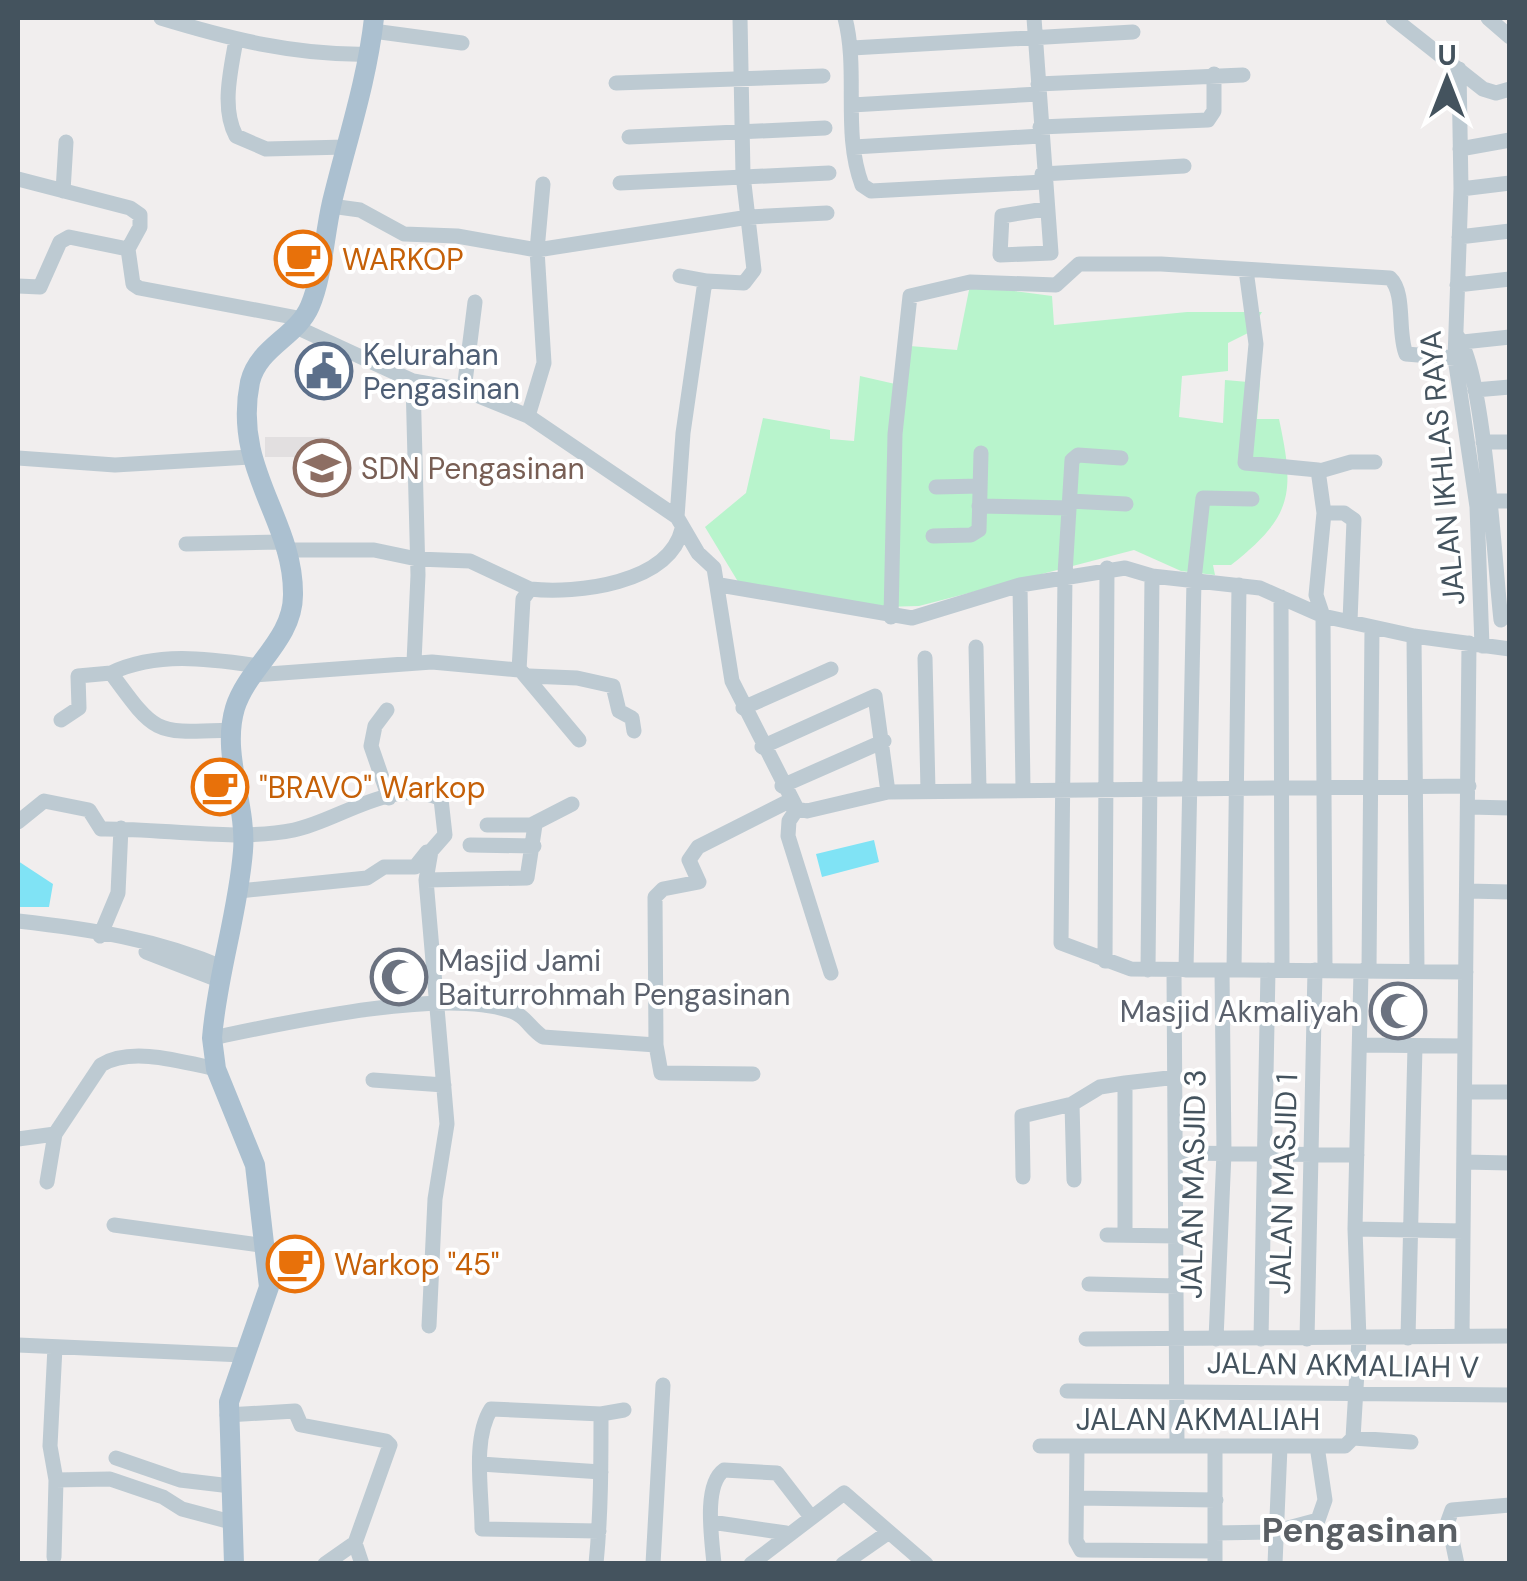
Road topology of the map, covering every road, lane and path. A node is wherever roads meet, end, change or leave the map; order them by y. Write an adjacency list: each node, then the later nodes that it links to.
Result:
1 (162, 18): 11 (street)
2 (740, 18): 19 (street)
3 (845, 18): 13 (street)
4 (1034, 18): 10 (street)
5 (1393, 18): 15 (street)
6 (1488, 18): 9 (street)
7 (373, 24): 12 (street); 14 (main road)
8 (1133, 32): 10 (street)
9 (1510, 37)
10 (1035, 38): 13 (street); 21 (street)
11 (236, 40): 14 (street); 30 (street)
12 (462, 43)
13 (852, 48): 23 (street)
14 (370, 54): 30 (main road)
15 (1459, 69): 22 (street); 32 (street, JALAN IKHLAS RAYA)
16 (1214, 74): 17 (street); 21 (street); 25 (street)
17 (1243, 75)
18 (823, 76): 19 (street)
19 (742, 79): 20 (street); 26 (street)
20 (616, 83)
21 (1038, 89): 23 (street); 25 (street)
22 (1510, 89)
23 (852, 105): 31 (street)
24 (826, 128): 26 (street)
25 (1041, 132): 31 (street); 36 (street)
26 (743, 133): 27 (street); 35 (street)
27 (629, 136)
28 (1510, 140): 32 (street)
29 (66, 142): 42 (street)
30 (346, 147): 43 (main road)
31 (854, 147): 36 (street)
32 (1460, 149): 41 (street, JALAN IKHLAS RAYA)
33 (1184, 166): 36 (street)
34 (829, 172): 35 (street)
35 (743, 175): 39 (street); 46 (street)
36 (1043, 178): 44 (street)
37 (18, 179): 42 (street)
38 (543, 184): 50 (street)
39 (620, 184)
40 (1510, 184): 41 (street)
41 (1461, 189): 48 (street, JALAN IKHLAS RAYA)
42 (63, 191): 49 (street)
43 (331, 206): 50 (street); 58 (main road)
44 (1045, 210)
45 (827, 213): 46 (street)
46 (749, 217): 50 (street); 54 (street)
47 (1510, 231): 48 (street)
48 (1459, 236): 55 (street, JALAN IKHLAS RAYA)
49 (128, 249): 56 (street); 58 (street)
50 (537, 250): 66 (street)
51 (1246, 270): 61 (street); 74 (street); 100 (street)
52 (680, 276): 54 (street)
53 (1510, 280): 55 (street)
54 (708, 281): 84 (street)
55 (1457, 285): 60 (street, JALAN IKHLAS RAYA)
56 (18, 286)
57 (475, 302): 64 (street)
58 (300, 323): 62 (street); 70 (main road)
59 (1510, 337): 60 (street)
60 (1460, 338): 61 (street, JALAN IKHLAS RAYA); 65 (street)
61 (1454, 358): 105 (street, JALAN IKHLAS RAYA)
62 (413, 381): 64 (street); 89 (street)
63 (1510, 387): 65 (street)
64 (464, 390): 66 (street)
65 (1475, 390): 67 (street)
66 (528, 416): 84 (street)
67 (1483, 442): 68 (street); 78 (street)
68 (1510, 442)
69 (982, 453): 76 (street)
70 (250, 457): 71 (street); 87 (main road)
71 (18, 458)
72 (1121, 458): 80 (street)
73 (1375, 462): 74 (street)
74 (1320, 471): 83 (street, JALAN MASJID 1)
75 (936, 486): 76 (street)
76 (980, 486): 82 (street)
77 (1252, 499): 93 (street)
78 (1488, 501): 79 (street); 88 (street)
79 (1510, 501)
80 (1070, 504): 81 (street); 82 (street); 91 (street)
81 (1126, 504)
82 (979, 506): 85 (street)
83 (1324, 513): 99 (street, JALAN MASJID 1); 102 (street)
84 (682, 527): 95 (street); 97 (street)
85 (933, 536)
86 (186, 544): 87 (street)
87 (283, 546): 89 (street); 111 (main road)
88 (1501, 555): 101 (street)
89 (417, 559): 97 (street); 109 (street)
90 (1106, 568): 91 (street); 92 (street); 131 (street)
91 (1065, 574): 94 (street); 130 (street)
92 (1152, 576): 93 (street); 132 (street)
93 (1194, 580): 96 (street); 126 (street)
94 (1020, 584): 100 (street); 129 (street)
95 (720, 585): 100 (street); 114 (street)
96 (1240, 586): 98 (street); 127 (street, JALAN MASJID 3)
97 (530, 589): 113 (street)
98 (1281, 597): 99 (street); 122 (street)
99 (1323, 616): 102 (street); 123 (street, JALAN MASJID 1)
100 (891, 617)
101 (1501, 620)
102 (1350, 621): 103 (street)
103 (1372, 627): 104 (street); 128 (street)
104 (1414, 636): 105 (street); 124 (street)
105 (1476, 644): 107 (street); 125 (street, JALAN IKHLAS RAYA)
106 (976, 647): 133 (street)
107 (1510, 649)
108 (924, 658): 134 (street)
109 (414, 662): 111 (street); 113 (street)
110 (831, 669): 114 (street)
111 (257, 671): 112 (street); 117 (main road)
112 (111, 673): 116 (street); 117 (street)
113 (524, 673): 118 (street); 119 (street)
114 (743, 708): 121 (street)
115 (388, 710): 136 (street)
116 (61, 720)
117 (232, 730): 145 (main road)
118 (634, 731)
119 (578, 740)
120 (884, 741): 121 (street); 135 (street); 137 (street)
121 (762, 747): 137 (street)
122 (1282, 786): 123 (street); 127 (street); 160 (street)
123 (1324, 786): 128 (street); 161 (street, JALAN MASJID 1)
124 (1416, 786): 125 (street); 128 (street); 162 (street)
125 (1468, 786): 139 (street, JALAN IKHLAS RAYA)
126 (1191, 787): 127 (street); 132 (street); 158 (street)
127 (1239, 787): 159 (street, JALAN MASJID 3)
128 (1369, 787): 163 (street)
129 (1023, 788): 130 (street); 133 (street)
130 (1060, 788): 131 (street); 156 (street)
131 (1105, 788): 132 (street); 156 (street)
132 (1152, 788): 157 (street)
133 (979, 790): 134 (street)
134 (928, 791): 135 (street)
135 (888, 792): 137 (street)
136 (389, 798): 145 (street); 148 (street)
137 (789, 798): 166 (street); 169 (street)
138 (572, 804): 142 (street)
139 (1468, 806): 140 (street); 151 (street, JALAN IKHLAS RAYA)
140 (1510, 808)
141 (18, 822): 144 (street)
142 (533, 824): 143 (street); 147 (street)
143 (487, 825)
144 (120, 828): 145 (street); 155 (street)
145 (244, 832): 150 (main road)
146 (470, 845): 147 (street)
147 (534, 846): 149 (street)
148 (431, 851): 149 (street); 150 (street)
149 (426, 880): 167 (street)
150 (239, 891): 165 (main road)
151 (1468, 891): 152 (street); 164 (street, JALAN IKHLAS RAYA)
152 (1510, 892)
153 (18, 922): 155 (street)
154 (18, 930): 155 (street)
155 (100, 935): 165 (street)
156 (1105, 960): 157 (street)
157 (1148, 970): 158 (street)
158 (1180, 970): 159 (street); 175 (street)
159 (1228, 970): 160 (street); 185 (street, JALAN MASJID 3)
160 (1275, 970): 161 (street); 186 (street)
161 (1320, 970): 163 (street); 187 (street, JALAN MASJID 1)
162 (1416, 970): 163 (street); 164 (street)
163 (1365, 971): 170 (street)
164 (1466, 972): 172 (street, JALAN IKHLAS RAYA)
165 (222, 974): 168 (main road)
166 (831, 974)
167 (434, 1006): 168 (street); 169 (street); 178 (street)
168 (212, 1038): 173 (main road)
169 (656, 1045): 174 (street)
170 (1360, 1045): 171 (street); 188 (street)
171 (1415, 1046): 172 (street); 196 (street)
172 (1465, 1046): 179 (street, JALAN IKHLAS RAYA)
173 (216, 1069): 182 (street); 201 (main road)
174 (753, 1074)
175 (1176, 1076): 177 (street); 184 (street)
176 (373, 1080): 178 (street)
177 (1125, 1082): 181 (street); 199 (street)
178 (444, 1085): 204 (street)
179 (1465, 1092): 180 (street); 189 (street, JALAN IKHLAS RAYA)
180 (1510, 1092)
181 (1072, 1104): 191 (street); 192 (street)
182 (55, 1134): 183 (street); 193 (street)
183 (18, 1139)
184 (1178, 1152): 185 (street); 200 (street)
185 (1224, 1154): 186 (street); 209 (street, JALAN MASJID 3)
186 (1266, 1154): 187 (street); 210 (street)
187 (1314, 1154): 188 (street); 211 (street, JALAN MASJID 1)
188 (1357, 1154): 195 (street)
189 (1464, 1162): 190 (street); 197 (street, JALAN IKHLAS RAYA)
190 (1510, 1163)
191 (1023, 1177)
192 (1074, 1180)
193 (47, 1182)
194 (114, 1226): 201 (street)
195 (1354, 1229): 196 (street); 212 (street)
196 (1410, 1230): 197 (street); 207 (street)
197 (1463, 1231): 205 (street, JALAN IKHLAS RAYA)
198 (1108, 1235): 199 (street)
199 (1125, 1235): 200 (street)
200 (1178, 1236): 203 (street)
201 (267, 1246): 216 (main road)
202 (1089, 1284): 203 (street)
203 (1178, 1286): 213 (street)
204 (429, 1326)
205 (1462, 1336): 206 (street); 207 (street)
206 (1510, 1336)
207 (1408, 1338): 212 (street)
208 (1086, 1339): 213 (street)
209 (1216, 1339): 210 (street); 213 (street)
210 (1261, 1339): 211 (street)
211 (1306, 1339): 212 (street)
212 (1359, 1339): 220 (street)
213 (1177, 1340): 219 (street)
214 (18, 1345): 215 (street)
215 (55, 1347): 216 (street); 236 (street)
216 (243, 1354): 224 (main road)
217 (662, 1385): 256 (street)
218 (1067, 1391): 219 (street, JALAN AKMALIAH V)
219 (1177, 1391): 220 (street, JALAN AKMALIAH V); 229 (street)
220 (1357, 1392): 221 (street, JALAN AKMALIAH V); 225 (street)
221 (1510, 1395)
222 (624, 1410): 223 (street)
223 (601, 1414): 234 (street); 235 (street)
224 (227, 1415): 237 (main road); 249 (street)
225 (1353, 1438): 226 (street, JALAN AKMALIAH); 231 (street, JALAN AKMALIAH)
226 (1411, 1442)
227 (1040, 1446): 228 (street, JALAN AKMALIAH)
228 (1077, 1446): 229 (street, JALAN AKMALIAH); 238 (street)
229 (1177, 1446): 230 (street, JALAN AKMALIAH)
230 (1216, 1446): 232 (street, JALAN AKMALIAH); 239 (street)
231 (1317, 1446): 232 (street, JALAN AKMALIAH); 245 (street)
232 (1280, 1448): 245 (street)
233 (116, 1458): 237 (street)
234 (481, 1464): 235 (street); 244 (street)
235 (602, 1472): 244 (street)
236 (56, 1480): 242 (street); 250 (street)
237 (231, 1486): 242 (main road)
238 (1077, 1498): 239 (street); 251 (street)
239 (1216, 1500): 247 (street)
240 (1510, 1504): 262 (street)
241 (810, 1517): 243 (street); 246 (street); 248 (street)
242 (231, 1522): 252 (main road)
243 (711, 1522): 248 (street); 257 (street)
244 (599, 1531): 255 (street)
245 (1277, 1531): 247 (street); 261 (street)
246 (888, 1532): 259 (street); 260 (street)
247 (1216, 1532): 251 (street)
248 (786, 1533): 258 (street)
249 (355, 1544): 253 (street); 254 (street)
250 (54, 1557)
251 (1215, 1557)
252 (234, 1564)
253 (326, 1564)
254 (362, 1564)
255 (596, 1564)
256 (653, 1564)
257 (714, 1564)
258 (751, 1564)
259 (843, 1564)
260 (926, 1564)
261 (1275, 1564)
262 (1457, 1564)

